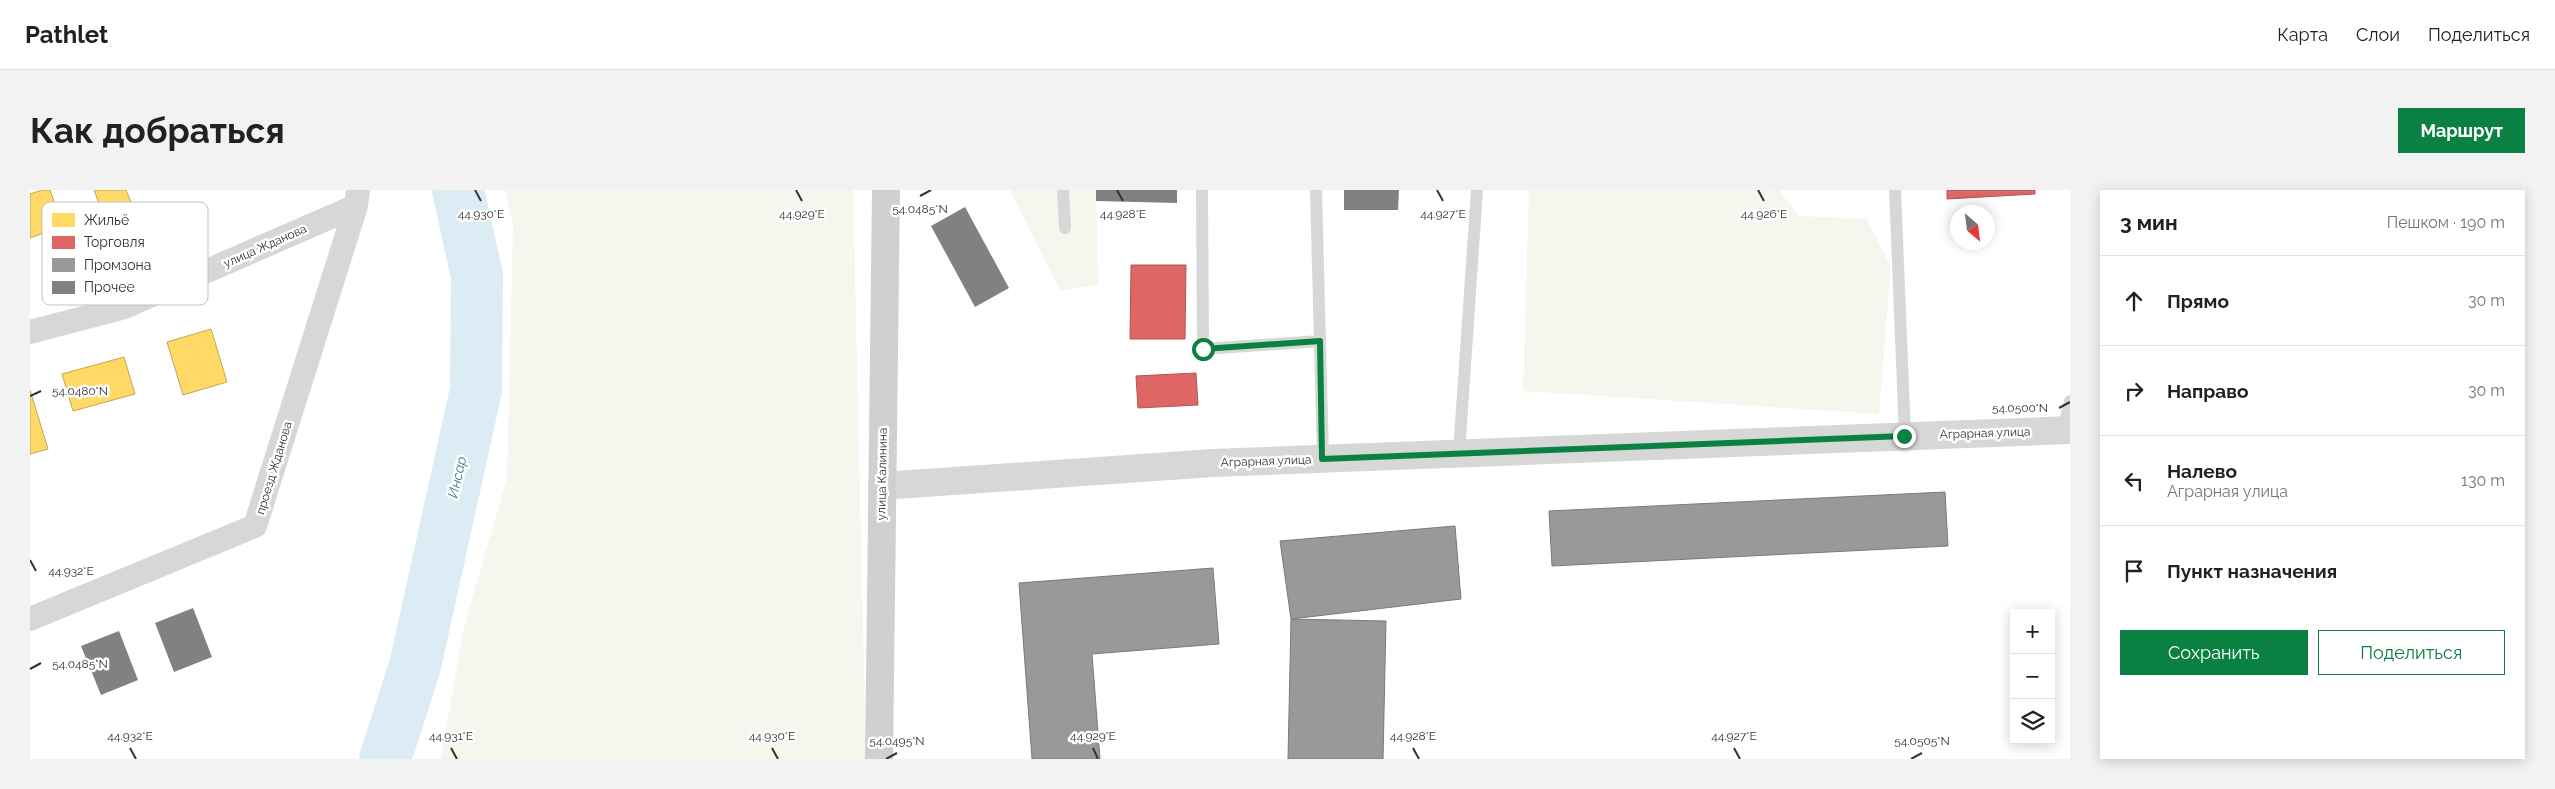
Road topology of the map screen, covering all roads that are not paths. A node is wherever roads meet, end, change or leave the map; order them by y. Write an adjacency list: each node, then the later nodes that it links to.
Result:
1 (886, 190): 18 (main road, улица Калинина)
2 (1063, 190): 8 (lane)
3 (1202, 190): 12 (lane)
4 (1316, 190): 12 (lane)
5 (1477, 190): 16 (lane)
6 (1895, 190): 15 (lane)
7 (357, 198): 9 (street, улица Жданова); 19 (street, проезд Жданова)
8 (1065, 228)
9 (208, 268)
10 (128, 305): 11 (street, улица Жданова)
11 (30, 332)
12 (1320, 341): 17 (lane)
13 (2070, 400): 14 (lane)
14 (2067, 430): 15 (street, Аграрная улица)
15 (1904, 436): 16 (street, Аграрная улица)
16 (1459, 453): 17 (street, Аграрная улица)
17 (1322, 459): 18 (street, Аграрная улица)
18 (882, 486): 20 (main road, улица Калинина)
19 (30, 619)
20 (879, 759)

